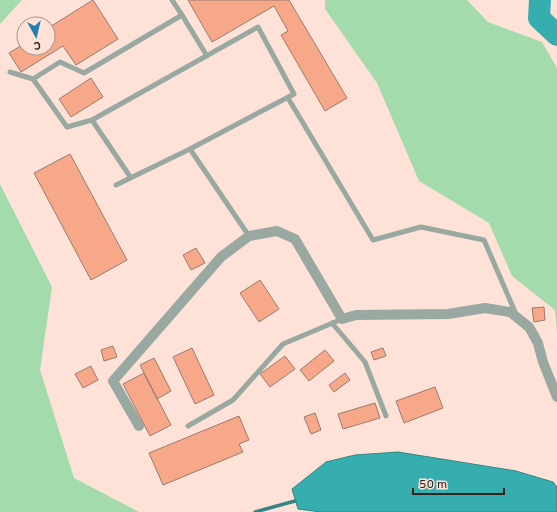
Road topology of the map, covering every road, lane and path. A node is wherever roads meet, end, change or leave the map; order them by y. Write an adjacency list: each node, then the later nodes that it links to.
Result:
1 (172, 0): 2 (lane)
2 (182, 15): 3 (lane); 5 (lane)
3 (207, 56): 6 (lane); 7 (lane)
4 (10, 72): 5 (lane)
5 (33, 79): 7 (lane)
6 (288, 98): 8 (lane); 12 (lane)
7 (92, 120): 9 (lane)
8 (190, 149): 9 (lane); 11 (lane)
9 (131, 178): 10 (lane)
10 (116, 185)
11 (249, 236): 13 (street); 17 (street)
12 (518, 318): 13 (street); 15 (street)
13 (342, 319): 14 (lane)
14 (332, 323): 16 (lane); 18 (lane)
15 (557, 397)
16 (386, 416)
17 (139, 426)
18 (188, 426)

